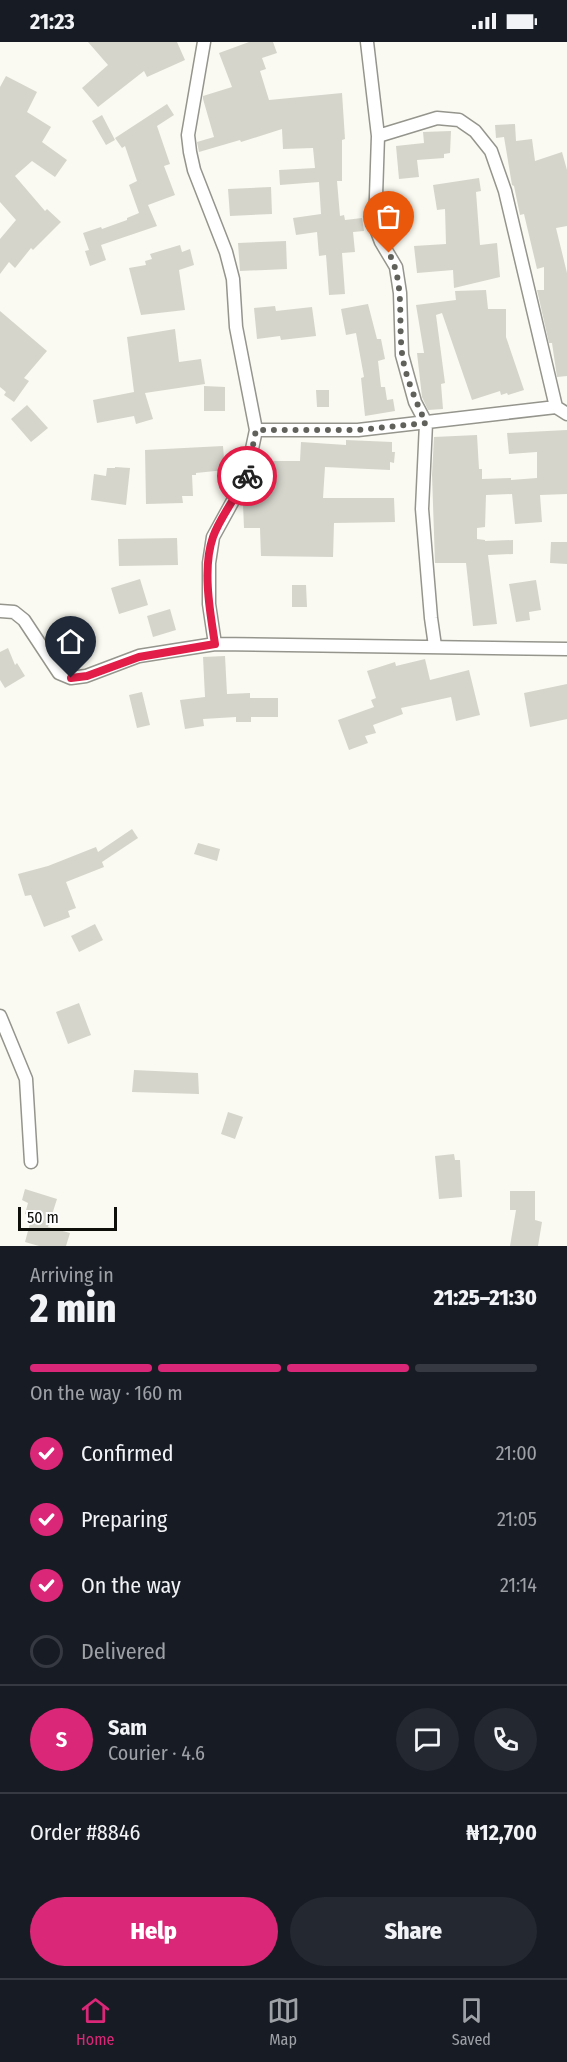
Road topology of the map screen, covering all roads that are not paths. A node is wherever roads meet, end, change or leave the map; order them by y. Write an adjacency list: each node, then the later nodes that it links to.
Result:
1 (204, 42): 6 (street)
2 (367, 42): 3 (street)
3 (378, 136): 4 (street); 5 (street)
4 (562, 411): 5 (street)
5 (426, 423): 6 (street); 9 (street)
6 (256, 430): 8 (street)
7 (0, 611): 8 (street)
8 (215, 644): 9 (street)
9 (435, 646): 10 (street)
10 (567, 649)
11 (0, 1016): 12 (street)
12 (31, 1162)

